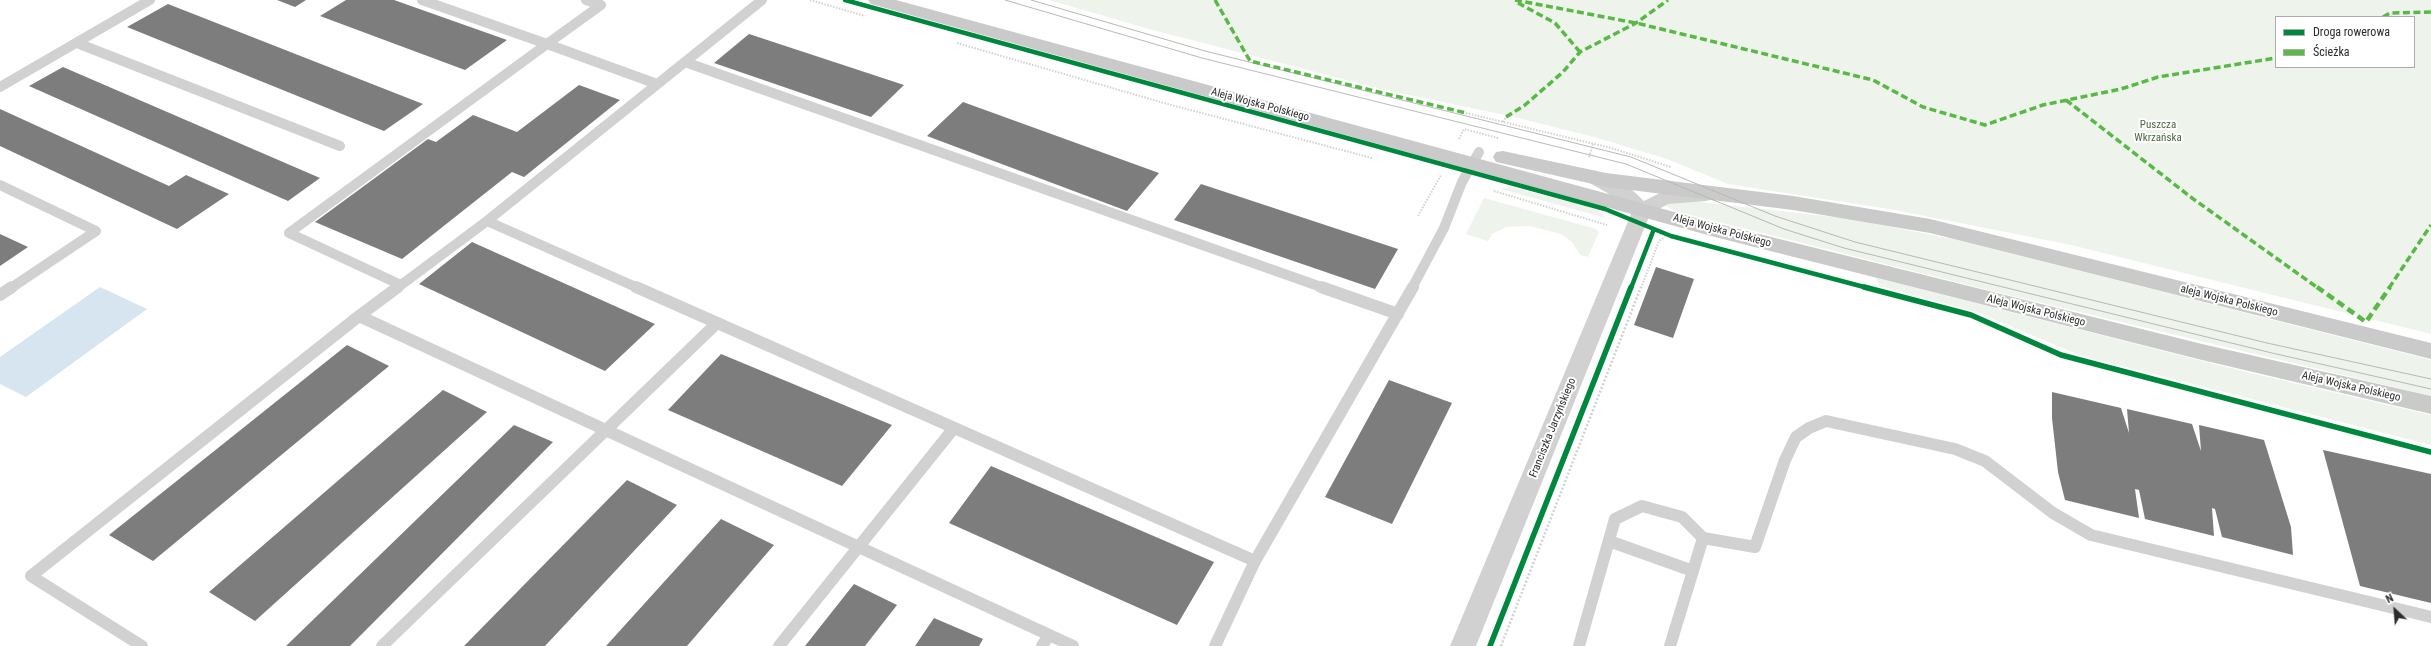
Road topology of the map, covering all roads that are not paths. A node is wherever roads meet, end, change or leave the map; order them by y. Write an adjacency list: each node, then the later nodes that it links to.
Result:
1 (150, 0): 7 (lane)
2 (422, 0): 8 (lane)
3 (586, 0): 8 (lane)
4 (762, 0): 9 (lane)
5 (877, 0): 13 (main road, Aleja Wojska Polskiego)
6 (931, 0): 13 (main road, Aleja Wojska Polskiego)
7 (77, 43): 11 (lane); 12 (lane)
8 (547, 44): 10 (lane); 20 (lane)
9 (685, 62): 10 (lane); 22 (lane)
10 (657, 84): 18 (lane)
11 (0, 87)
12 (340, 146)
13 (1473, 162): 14 (main road, Aleja Wojska Polskiego); 17 (main road, Aleja Wojska Polskiego); 22 (lane)
14 (1595, 178): 16 (main road, Aleja Wojska Polskiego); 17 (street, Aleja Wojska Polskiego)
15 (0, 185): 21 (lane)
16 (1708, 194): 17 (street, Aleja Wojska Polskiego); 19 (main road, Aleja Wojska Polskiego)
17 (1640, 216): 26 (main road, Aleja Wojska Polskiego); 41 (street, Franciszka Jarzyńskiego)
18 (487, 221): 20 (lane); 24 (lane)
19 (2027, 250): 25 (main road, aleja Wojska Polskiego)
20 (402, 285): 23 (lane)
21 (0, 295)
22 (1398, 314): 32 (lane)
23 (359, 316): 28 (lane); 36 (lane)
24 (717, 323): 27 (lane); 28 (lane)
25 (2431, 351)
26 (2431, 405)
27 (954, 428): 31 (lane); 32 (lane)
28 (605, 430): 31 (lane); 37 (lane)
29 (1703, 538): 30 (lane); 33 (lane); 34 (lane)
30 (1609, 541): 33 (lane); 42 (lane)
31 (859, 547): 35 (lane); 38 (lane)
32 (1255, 562): 40 (lane)
33 (1693, 570): 43 (lane)
34 (2431, 617)
35 (1045, 640): 39 (lane)
36 (142, 646)
37 (382, 646)
38 (778, 646)
39 (1073, 646)
40 (1215, 646)
41 (1463, 646)
42 (1579, 646)
43 (1670, 646)

